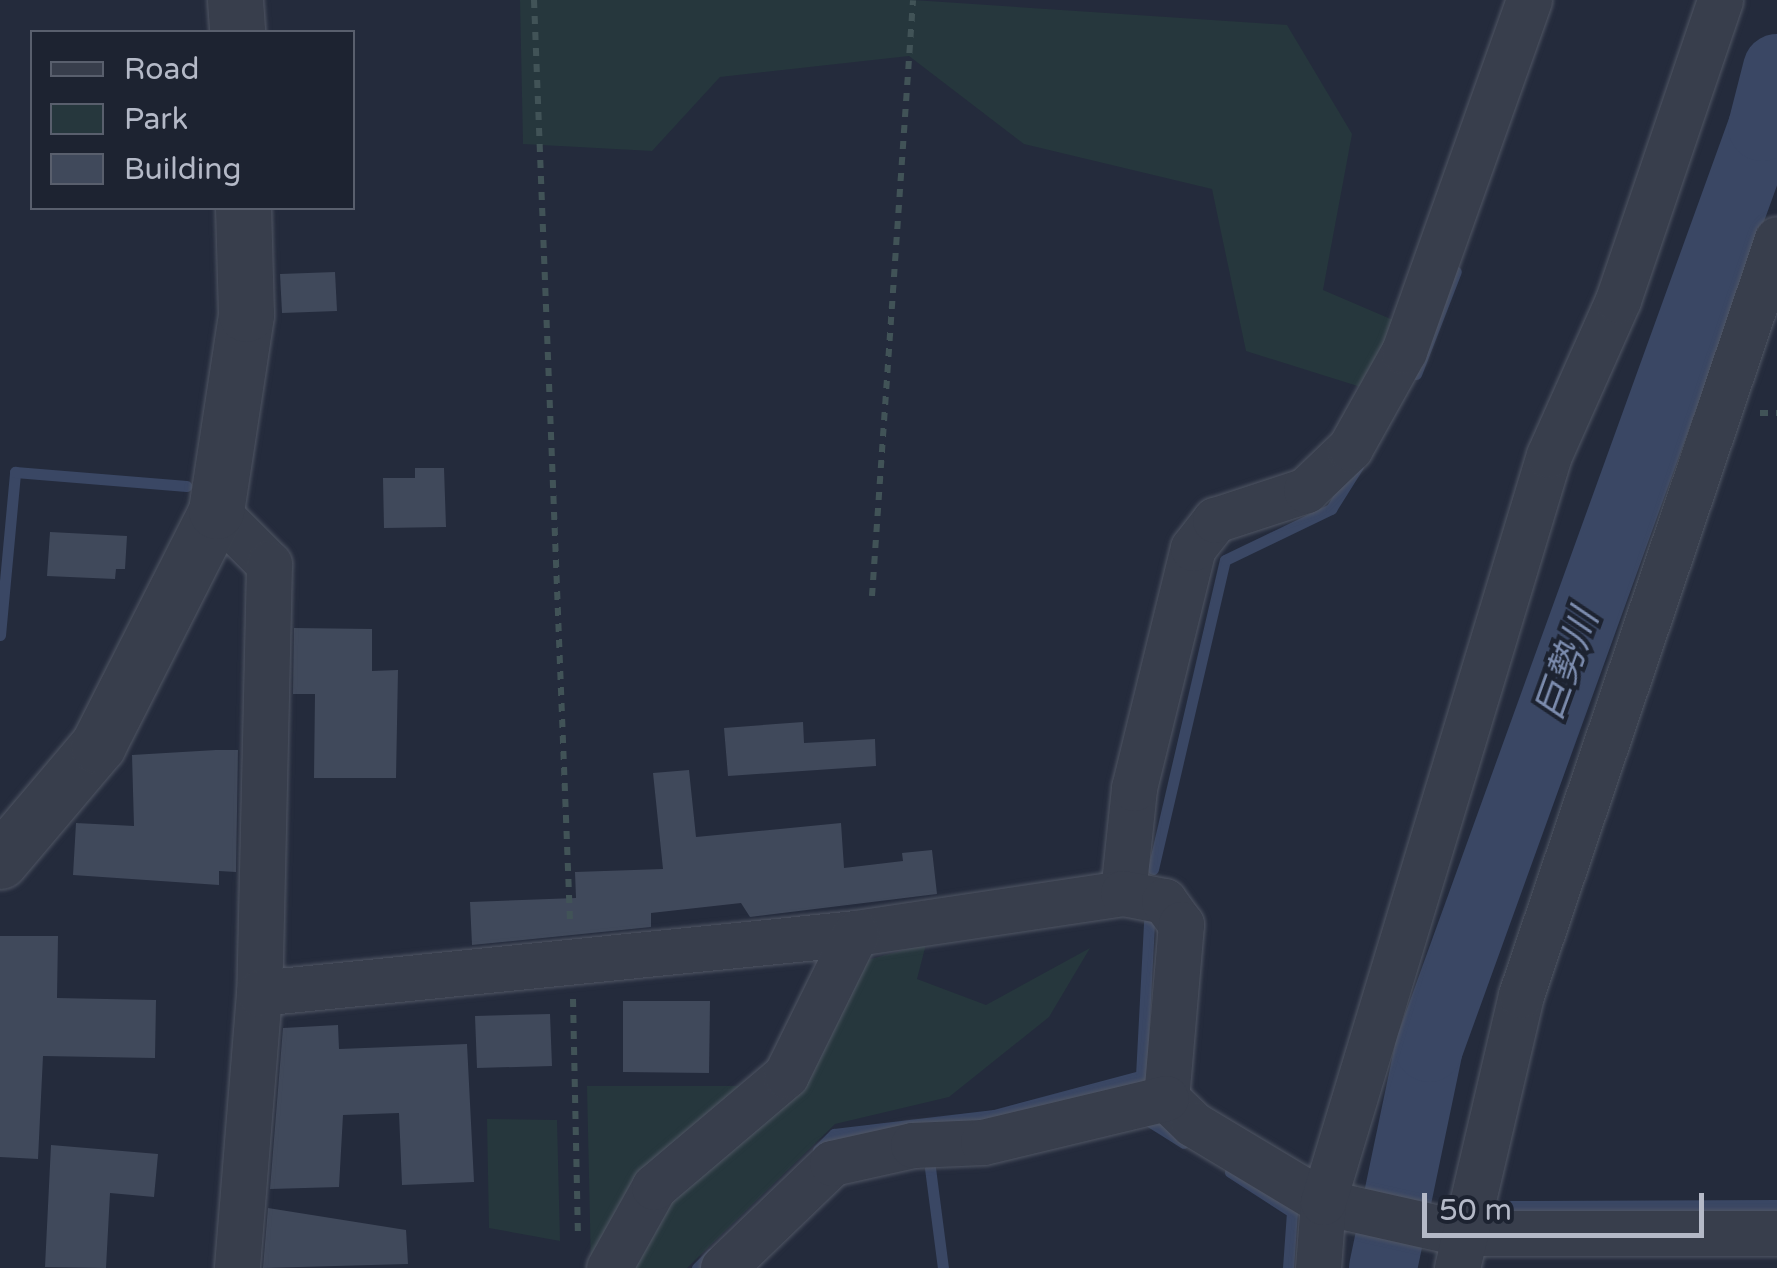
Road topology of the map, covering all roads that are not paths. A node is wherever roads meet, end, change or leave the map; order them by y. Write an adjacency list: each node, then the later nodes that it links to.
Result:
1 (236, 0): 4 (street)
2 (1529, 0): 9 (street)
3 (1720, 0): 13 (street)
4 (236, 30)
5 (243, 210): 7 (street)
6 (1777, 238): 15 (street)
7 (216, 511): 8 (street); 11 (street)
8 (0, 861)
9 (1123, 894): 10 (street); 12 (street)
10 (856, 933): 11 (street); 16 (street)
11 (259, 993): 17 (street)
12 (1166, 1098): 13 (street); 18 (street)
13 (1336, 1207): 15 (street); 19 (street)
14 (1777, 1234): 15 (street)
15 (1459, 1250)
16 (594, 1258)
17 (238, 1268)
18 (723, 1268)
19 (1318, 1268)

